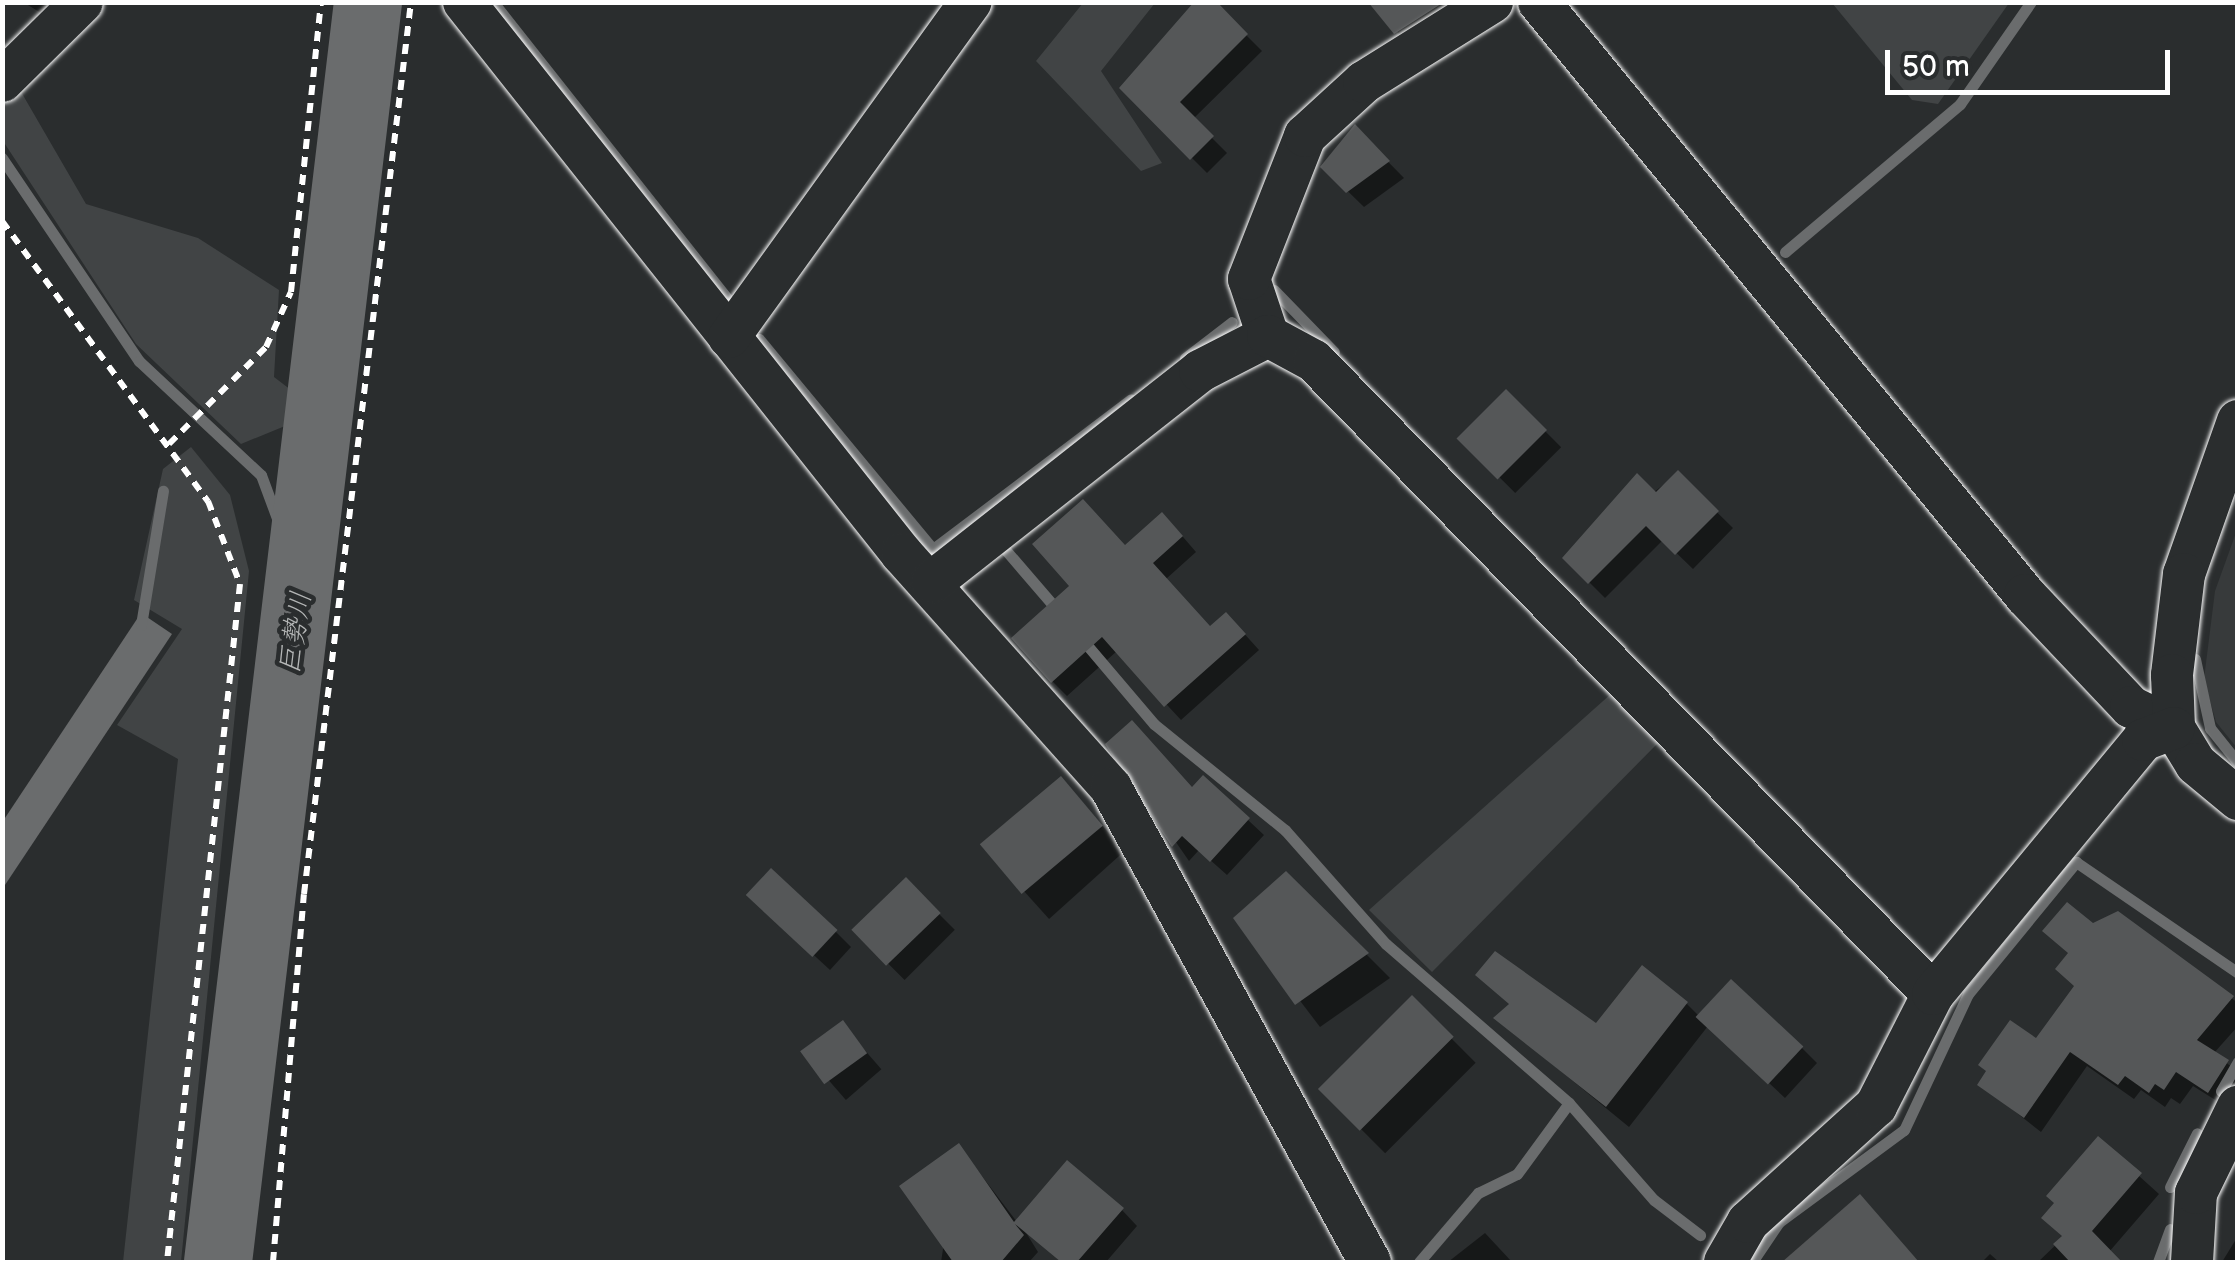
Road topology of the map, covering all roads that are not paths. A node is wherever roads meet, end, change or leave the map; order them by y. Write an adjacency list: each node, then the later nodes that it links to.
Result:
1 (82, 2): 6 (street)
2 (464, 2): 8 (street)
3 (971, 2): 8 (street)
4 (1492, 2): 7 (street)
5 (1539, 2): 11 (street)
6 (2, 81)
7 (1268, 336): 10 (street); 13 (street)
8 (729, 337): 10 (street)
9 (2238, 420): 11 (street)
10 (932, 582): 15 (street)
11 (2174, 728): 12 (street); 13 (street)
12 (2238, 799)
13 (1933, 994): 16 (street)
14 (2238, 1106): 17 (street)
15 (1370, 1262)
16 (1725, 1262)
17 (2192, 1262)

